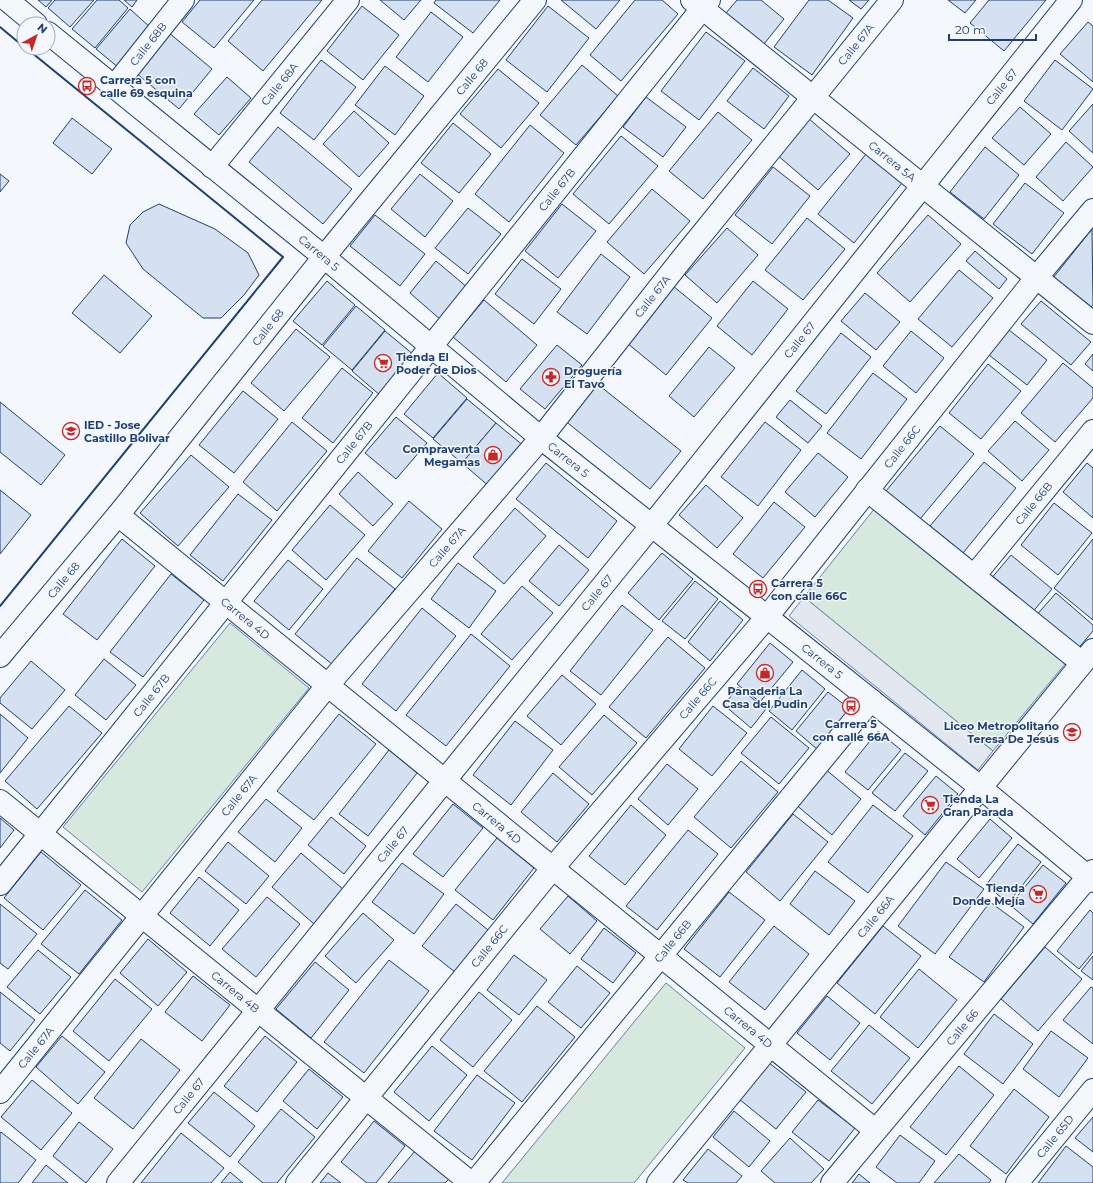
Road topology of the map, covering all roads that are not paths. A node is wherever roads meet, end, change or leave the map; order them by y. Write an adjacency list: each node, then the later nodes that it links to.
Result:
1 (7, 0): 8 (street)
2 (182, 0): 10 (street, Calle 68B)
3 (348, 0): 12 (street, Calle 68A)
4 (535, 0): 15 (street, Calle 68)
5 (892, 0): 11 (street, Calle 67A)
6 (1071, 0): 13 (street, Calle 67)
7 (701, 3): 11 (street, Carrera 5A); 18 (street, Calle 67B)
8 (26, 16)
9 (56, 40): 10 (street, Carrera 5)
10 (114, 87): 12 (street, Carrera 5)
11 (812, 98): 13 (street, Carrera 5A); 20 (street, Calle 67A)
12 (212, 167): 15 (street, Carrera 5)
13 (922, 186): 16 (street, Carrera 5A); 23 (street, Calle 67)
14 (1093, 210): 16 (street, Calle 66C)
15 (324, 257): 18 (street, Carrera 5); 22 (street, Calle 68)
16 (1036, 278): 17 (street, Carrera 5A); 21 (street, Calle 66C)
17 (1093, 323)
18 (431, 347): 20 (street, Carrera 5); 25 (street, Calle 67B)
19 (1093, 431): 24 (street, Calle 66B)
20 (541, 438): 23 (street, Carrera 5); 29 (street, Calle 67A)
21 (867, 490): 24 (street); 26 (street, Calle 66C)
22 (118, 515): 25 (street, Carrera 4D); 27 (street, Calle 68)
23 (652, 525): 26 (street, Carrera 5); 31 (street, Calle 67)
24 (974, 576): 28 (street)
25 (225, 604): 29 (street, Carrera 4D); 34 (street, Calle 67B)
26 (767, 616): 30 (street, Carrera 5); 35 (street, Calle 66C)
27 (0, 656)
28 (1088, 657): 32 (street, Calle 66A)
29 (327, 686): 31 (street, Carrera 4D); 38 (street, Calle 67A)
30 (871, 700): 32 (street, Carrera 5); 39 (street, Calle 66B)
31 (444, 781): 35 (street, Carrera 4D); 40 (street, Calle 67)
32 (981, 788): 36 (street, Carrera 5); 41 (street, Calle 66A)
33 (0, 801): 34 (street, Carrera 4B)
34 (40, 835): 37 (street, Calle 67B); 38 (street, Carrera 4B)
35 (552, 869): 39 (street, Carrera 4D); 44 (street, Calle 66C)
36 (1091, 876): 45 (street, Calle 66)
37 (0, 884)
38 (141, 916): 40 (street, Carrera 4B); 43 (street, Calle 67A)
39 (660, 956): 41 (street, Carrera 4D); 49 (street, Calle 66B)
40 (258, 1011): 44 (street, Carrera 4B); 46 (street, Calle 67)
41 (770, 1046): 45 (street, Carrera 4D); 50 (street, Calle 66A)
42 (1093, 1090): 52 (street, Calle 65D)
43 (0, 1092)
44 (366, 1098): 47 (street, Calle 66C); 48 (street, Carrera 4B)
45 (875, 1130): 51 (street, Calle 66)
46 (118, 1183)
47 (297, 1183)
48 (471, 1183)
49 (474, 1183)
50 (658, 1183)
51 (832, 1183)
52 (1018, 1183)

